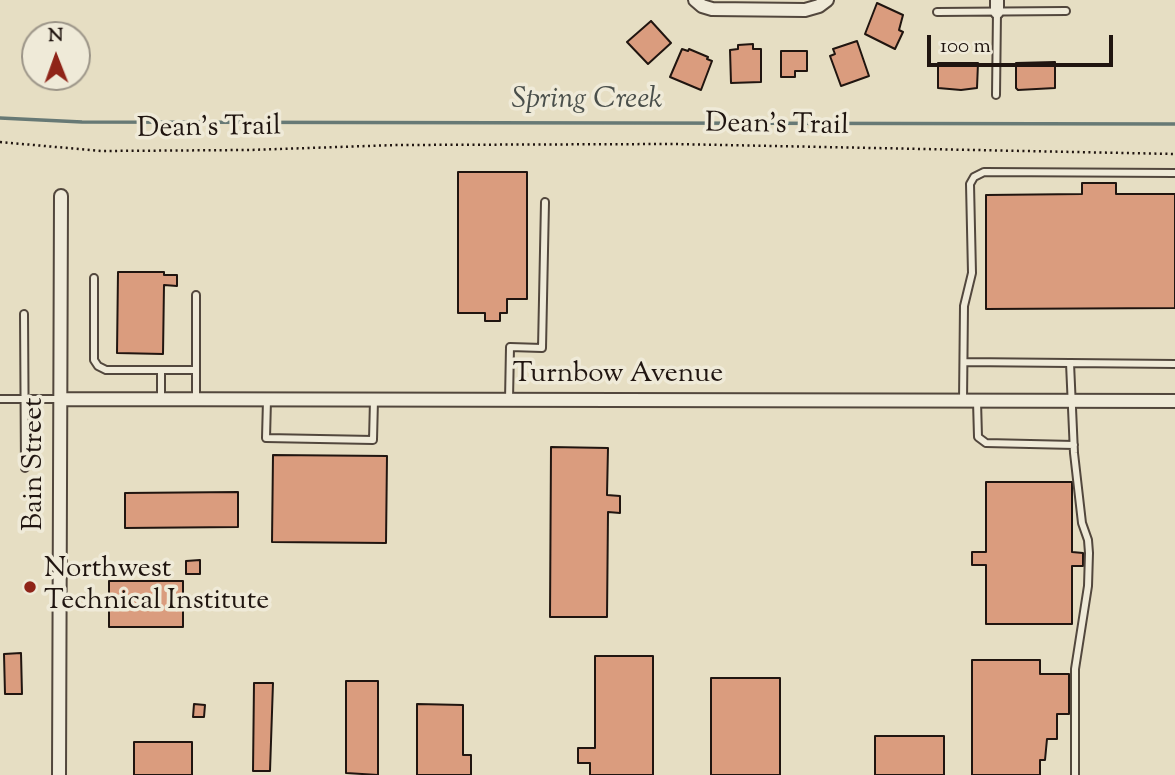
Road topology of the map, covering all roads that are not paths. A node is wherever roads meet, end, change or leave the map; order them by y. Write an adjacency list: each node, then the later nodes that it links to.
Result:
1 (695, 0): 2 (street)
2 (827, 0)
3 (997, 6): 4 (lane); 5 (lane); 6 (lane)
4 (1066, 11)
5 (937, 12)
6 (996, 95)
7 (1175, 173): 13 (lane)
8 (61, 196): 20 (street, Bain Street)
9 (545, 202): 25 (lane)
10 (94, 278): 16 (lane)
11 (196, 295): 17 (lane)
12 (24, 314): 19 (lane)
13 (964, 362): 14 (lane); 26 (lane)
14 (1070, 363): 15 (lane); 27 (lane)
15 (1175, 364)
16 (162, 370): 17 (lane); 21 (lane)
17 (196, 370): 22 (lane)
18 (0, 399): 19 (lane)
19 (25, 399): 20 (lane); 30 (lane)
20 (61, 400): 21 (street, Turnbow Avenue); 31 (street, Bain Street)
21 (161, 400): 22 (street, Turnbow Avenue)
22 (196, 400): 23 (street, Turnbow Avenue)
23 (267, 400): 24 (street, Turnbow Avenue); 24 (lane)
24 (374, 400): 25 (street, Turnbow Avenue)
25 (509, 400): 26 (street, Turnbow Avenue)
26 (970, 401): 27 (street, Turnbow Avenue); 29 (lane)
27 (1071, 401): 28 (street, Turnbow Avenue); 29 (lane)
28 (1175, 401)
29 (1074, 445): 32 (lane)
30 (25, 468)
31 (59, 775)
32 (1075, 775)

